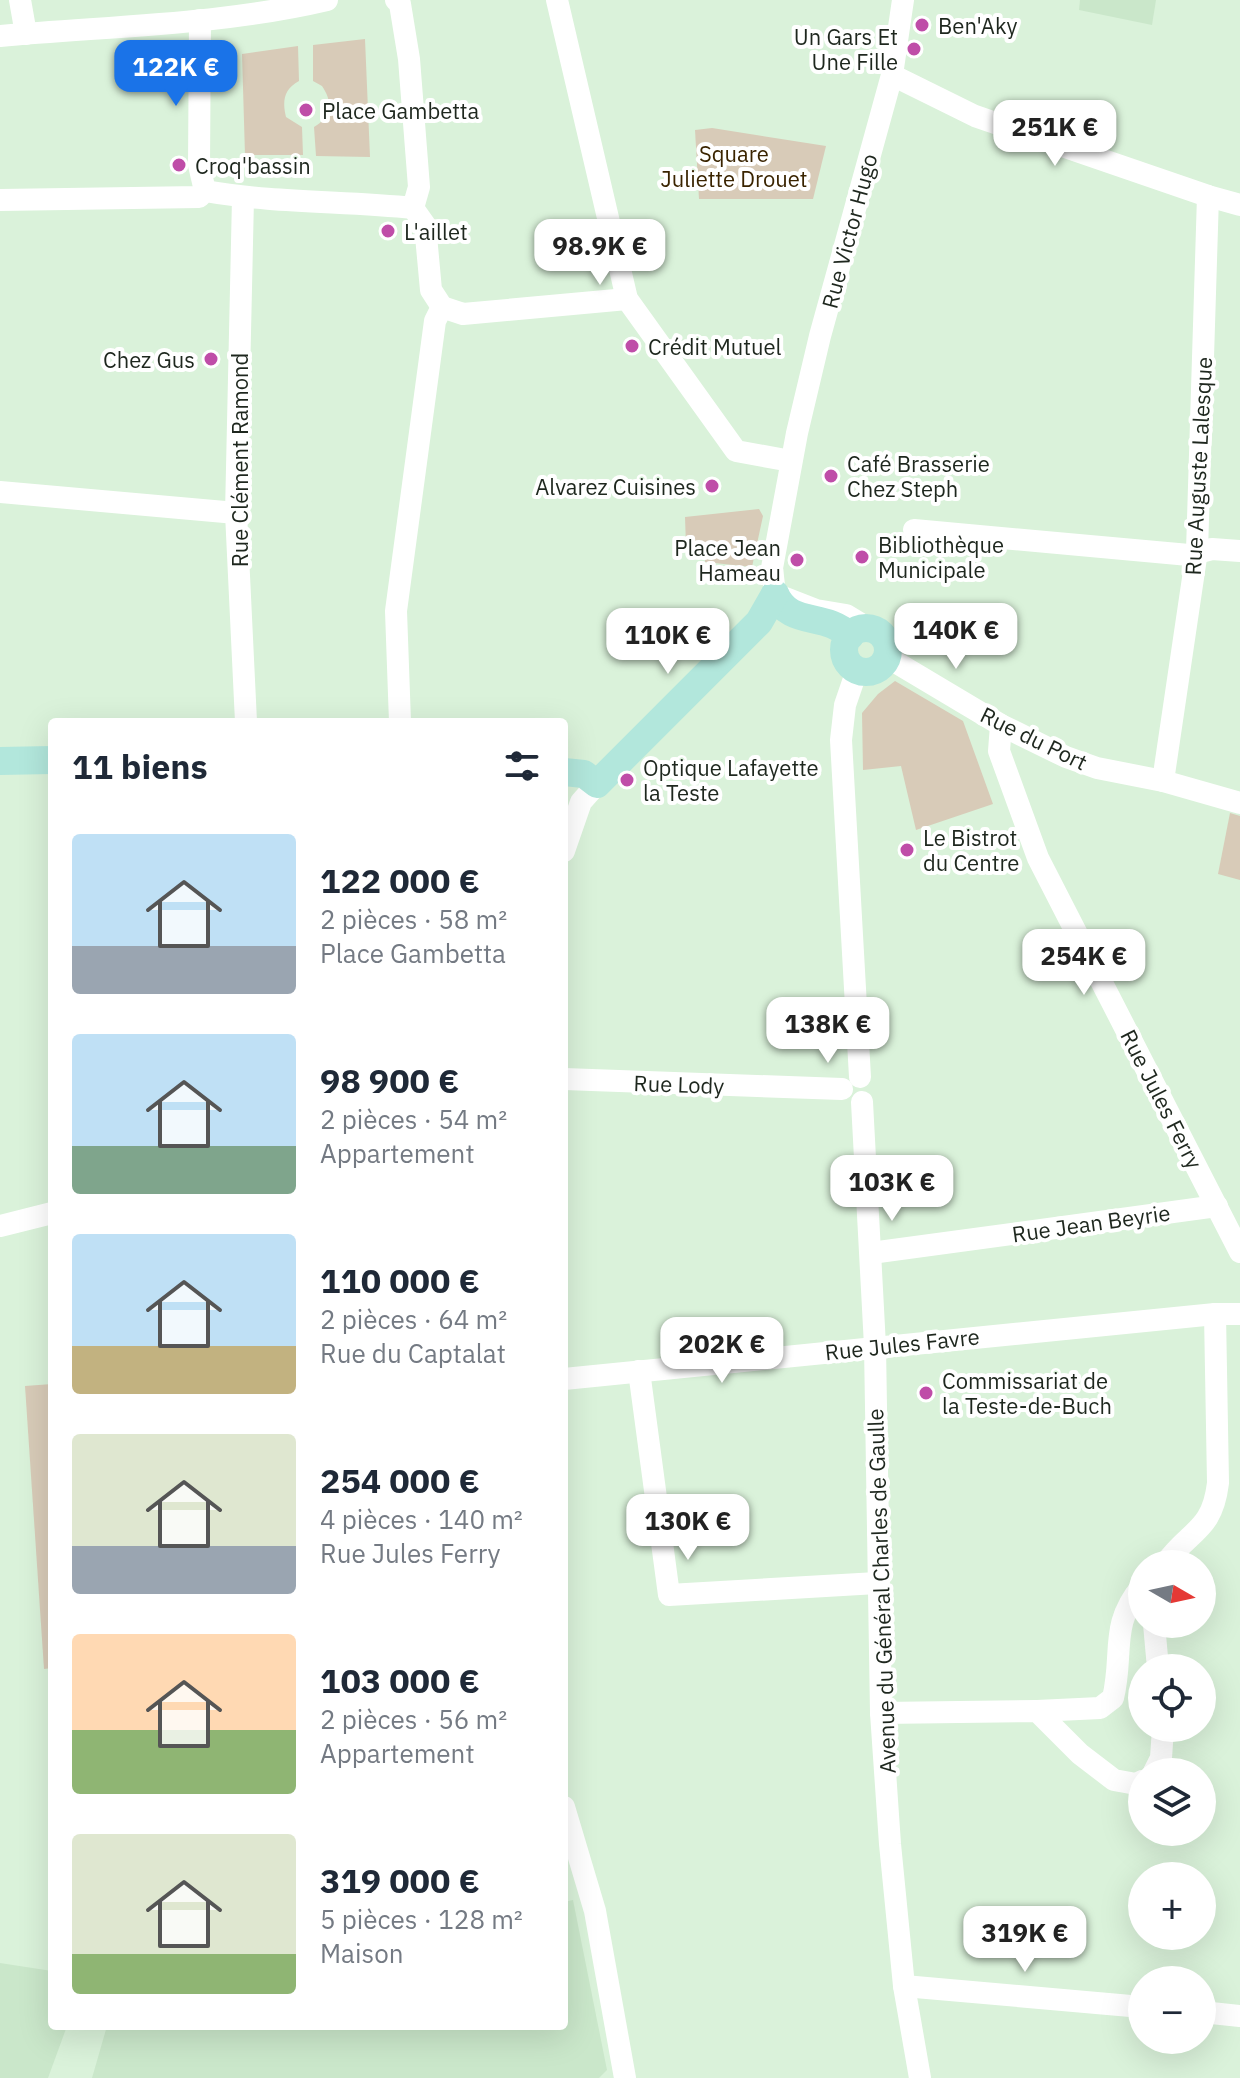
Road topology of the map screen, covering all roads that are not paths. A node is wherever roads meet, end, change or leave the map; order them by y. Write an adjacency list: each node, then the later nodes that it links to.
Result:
1 (20, 0): 7 (street)
2 (396, 0): 15 (street)
3 (557, 0): 16 (street)
4 (903, 0): 9 (street, Rue Victor Hugo)
5 (317, 1): 6 (street)
6 (200, 20): 7 (street); 10 (street)
7 (26, 34): 8 (street)
8 (0, 36)
9 (892, 75): 11 (street); 18 (street, Rue Victor Hugo)
10 (205, 191): 12 (street); 13 (street)
11 (1208, 196): 14 (street); 22 (street, Rue Auguste Lalesque)
12 (243, 198): 15 (street); 20 (street, Rue Clément Ramond)
13 (0, 200)
14 (1240, 205)
15 (413, 208): 17 (street)
16 (627, 299): 17 (street); 18 (street)
17 (442, 307): 29 (street)
18 (791, 461): 24 (street)
19 (0, 492): 20 (street)
20 (236, 513): 28 (street, Rue Clément Ramond)
21 (914, 530): 22 (street)
22 (1197, 551): 23 (street); 34 (street, Rue Auguste Lalesque)
23 (1240, 551)
24 (775, 594): 25 (main road); 35 (main road)
25 (859, 632): 26 (main road); 27 (main road)
26 (887, 657): 27 (main road); 30 (street, Rue du Port)
27 (857, 670): 39 (street)
28 (246, 718)
29 (400, 718)
30 (1001, 725): 34 (street, Rue du Port); 40 (street, Rue Jules Ferry)
31 (48, 760): 32 (main road)
32 (0, 761)
33 (568, 772): 35 (main road)
34 (1163, 781): 36 (street, Rue du Port)
35 (597, 784): 37 (street)
36 (1240, 803)
37 (568, 839)
38 (568, 1079): 39 (street, Rue Lody)
39 (851, 1083): 44 (street, Avenue du Général Charles de Gaulle)
40 (1217, 1206): 43 (street, Rue Jules Ferry); 44 (street, Rue Jean Beyrie)
41 (48, 1214): 42 (street)
42 (0, 1226)
43 (1240, 1252)
44 (871, 1253): 47 (street, Avenue du Général Charles de Gaulle)
45 (1215, 1314): 46 (street, Rue Jules Favre); 47 (street, Rue Jules Favre); 50 (street)
46 (1240, 1314)
47 (875, 1346): 48 (street, Rue Jules Favre); 51 (street, Avenue du Général Charles de Gaulle)
48 (639, 1371): 49 (street, Rue Jules Favre); 51 (street)
49 (568, 1379)
50 (1178, 1550)
51 (877, 1583): 54 (street, Avenue du Général Charles de Gaulle)
52 (1128, 1603): 53 (street)
53 (1037, 1711): 54 (street); 55 (street)
54 (881, 1713): 57 (street, Avenue du Général Charles de Gaulle)
55 (1128, 1783)
56 (568, 1820): 61 (street)
57 (904, 1986): 58 (street); 62 (street, Avenue du Général Charles de Gaulle)
58 (1128, 2006)
59 (1216, 2013): 60 (street)
60 (1240, 2016)
61 (625, 2078)
62 (920, 2078)

